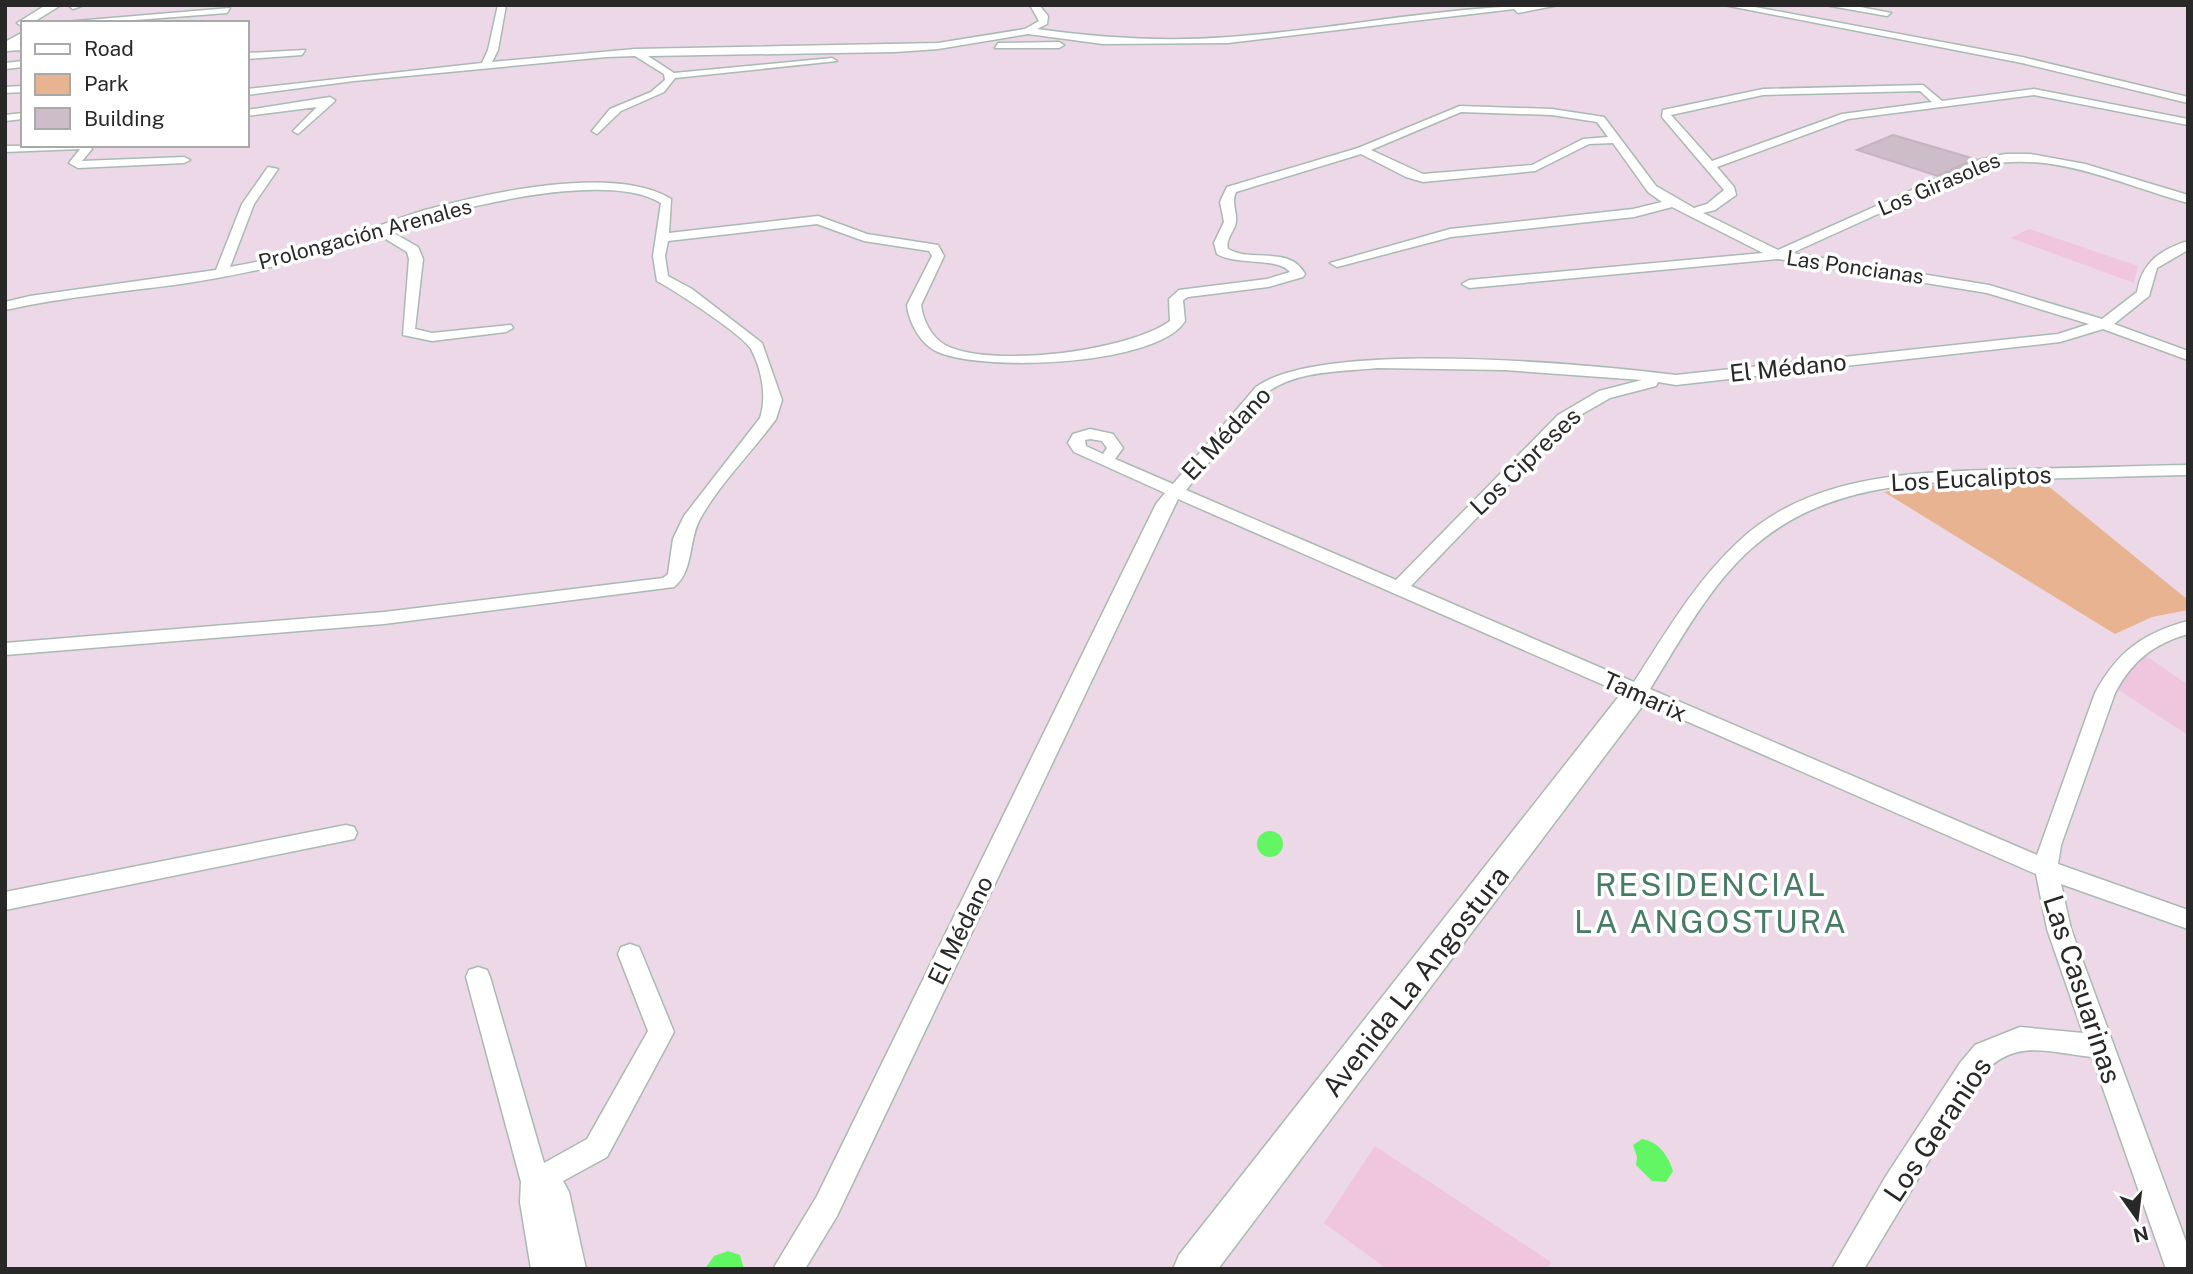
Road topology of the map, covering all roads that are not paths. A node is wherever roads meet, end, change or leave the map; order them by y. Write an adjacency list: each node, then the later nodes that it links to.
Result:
1 (55, 5): 12 (street)
2 (80, 5): 9 (street)
3 (502, 5): 19 (street)
4 (1034, 5): 15 (street)
5 (1529, 5): 15 (street)
6 (1555, 5): 20 (street)
7 (1728, 5): 23 (street)
8 (1829, 5): 11 (street)
9 (73, 6): 13 (street)
10 (229, 8): 14 (street)
11 (1887, 13)
12 (27, 21)
13 (47, 21)
14 (79, 21)
15 (1028, 31): 17 (street)
16 (302, 52): 18 (street)
17 (635, 52): 19 (street); 20 (street)
18 (248, 56)
19 (485, 66): 21 (street)
20 (669, 76): 29 (street)
21 (354, 78): 22 (street); 24 (street)
22 (248, 93)
23 (2188, 100)
24 (328, 102): 26 (street); 28 (street)
25 (1939, 103): 27 (street); 36 (street); 36 (street)
26 (248, 113)
27 (2188, 122)
28 (298, 131)
29 (597, 131)
30 (1618, 140): 34 (street); 34 (street); 39 (street)
31 (57, 147): 33 (street)
32 (84, 147): 35 (street)
33 (5, 149)
34 (1363, 150): 42 (street)
35 (184, 160)
36 (1709, 166): 40 (street)
37 (272, 169): 48 (street)
38 (2188, 199): 44 (street, Los Girasoles)
39 (1671, 204): 40 (street); 46 (street)
40 (1689, 213): 44 (street)
41 (379, 229): 42 (street, Prolongación Arenales); 48 (street, Prolongación Arenales); 52 (street)
42 (660, 238): 54 (street, Prolongación Arenales)
43 (2188, 245): 45 (street, El Médano)
44 (1778, 255): 49 (street, Las Poncianas); 51 (street, Las Poncianas)
45 (2167, 256): 47 (street); 51 (street, El Médano)
46 (1337, 263)
47 (2188, 263)
48 (221, 273): 50 (street, Prolongación Arenales)
49 (1469, 285)
50 (8, 304)
51 (2105, 324): 53 (street, Las Poncianas); 55 (street, El Médano)
52 (506, 328)
53 (2188, 356)
54 (765, 366): 61 (street)
55 (1676, 380): 58 (street, El Médano); 59 (street, Los Cipreses)
56 (1107, 461): 58 (street, Tamarix)
57 (2188, 470): 62 (street, Los Eucaliptos)
58 (1174, 489): 59 (street, Tamarix); 73 (street, El Médano)
59 (1399, 587): 62 (street, Tamarix)
60 (2188, 627): 64 (street, Las Casuarinas)
61 (5, 649)
62 (1637, 693): 64 (street, Tamarix); 74 (street, Avenida La Angostura)
63 (346, 833): 65 (street)
64 (2046, 869): 66 (street, Tamarix); 69 (street, Las Casuarinas)
65 (5, 901)
66 (2188, 919)
67 (630, 954): 70 (street)
68 (478, 977): 70 (street)
69 (2099, 1046): 75 (street, Los Geranios); 76 (street, Las Casuarinas)
70 (535, 1182): 71 (street); 72 (street)
71 (546, 1269)
72 (571, 1269)
73 (788, 1269)
74 (1193, 1269)
75 (1847, 1269)
76 (2181, 1269)

